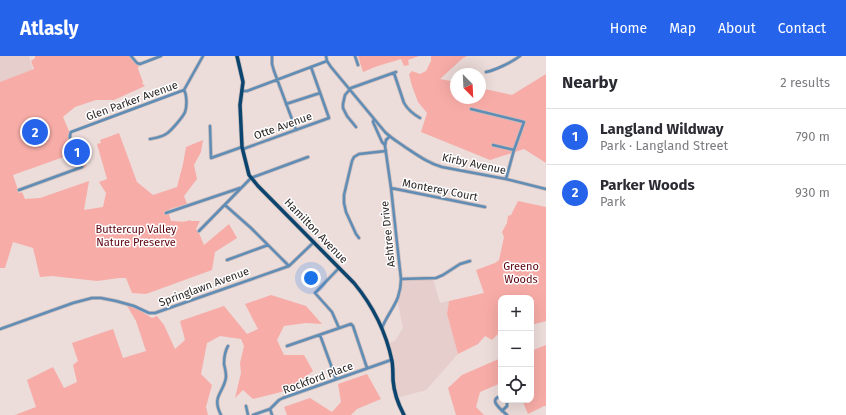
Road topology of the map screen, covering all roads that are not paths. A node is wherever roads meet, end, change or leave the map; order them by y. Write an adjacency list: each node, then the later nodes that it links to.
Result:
1 (131, 56): 2 (street)
2 (161, 56)
3 (203, 56): 14 (street, Glen Parker Avenue)
4 (237, 56): 16 (main road, Hamilton Avenue)
5 (272, 56): 13 (street)
6 (326, 56): 9 (street, Kirby Avenue)
7 (355, 56): 10 (street)
8 (520, 56): 12 (street)
9 (327, 61): 11 (street); 15 (street, Kirby Avenue)
10 (358, 65)
11 (311, 67): 13 (street); 17 (street)
12 (486, 72)
13 (277, 79): 16 (street); 18 (street)
14 (184, 90): 26 (street); 38 (street, Glen Parker Avenue)
15 (349, 90): 20 (street); 21 (street, Kirby Avenue); 23 (street)
16 (242, 91): 29 (main road, Hamilton Avenue)
17 (320, 93): 18 (street); 24 (street, Otte Avenue)
18 (286, 104): 24 (street)
19 (471, 109): 30 (street)
20 (420, 118)
21 (374, 119): 25 (street, Kirby Avenue); 28 (street)
22 (210, 126): 29 (street, Otte Avenue)
23 (356, 127)
24 (296, 130): 29 (street, Otte Avenue)
25 (390, 136): 28 (street, Ashtree Drive); 34 (street, Kirby Avenue)
26 (150, 140)
27 (492, 145): 30 (street)
28 (386, 146): 31 (street, Ashtree Drive)
29 (242, 148): 33 (main road, Hamilton Avenue)
30 (514, 150): 34 (street)
31 (386, 151): 36 (street, Ashtree Drive); 43 (street)
32 (308, 157): 33 (street)
33 (251, 178): 35 (street); 44 (main road, Hamilton Avenue)
34 (506, 179): 37 (street, Kirby Avenue)
35 (241, 188): 39 (street); 41 (street)
36 (391, 188): 40 (street, Monterey Court); 50 (street, Ashtree Drive)
37 (546, 188)
38 (19, 190)
39 (225, 205): 42 (street); 45 (street)
40 (485, 207)
41 (166, 213)
42 (199, 231)
43 (359, 238)
44 (314, 242): 48 (street, Springlawn Avenue); 49 (main road, Hamilton Avenue)
45 (268, 245): 46 (street); 48 (street)
46 (227, 260)
47 (470, 261): 50 (street)
48 (289, 266): 55 (street, Springlawn Avenue)
49 (339, 268): 52 (main road, Hamilton Avenue); 53 (street)
50 (401, 278): 51 (street, Ashtree Drive)
51 (386, 318): 52 (street); 54 (street, Ashtree Drive)
52 (378, 320): 54 (main road, Hamilton Avenue)
53 (339, 328): 56 (street); 60 (street)
54 (382, 328): 59 (main road, Hamilton Avenue)
55 (0, 329)
56 (320, 335): 58 (street); 61 (street)
57 (228, 346): 67 (street)
58 (287, 346)
59 (392, 360): 60 (street, Rockford Place); 71 (main road, Hamilton Avenue)
60 (368, 368): 61 (street, Rockford Place)
61 (336, 380): 65 (street, Rockford Place)
62 (498, 396): 66 (street)
63 (507, 403): 66 (street)
64 (246, 406): 68 (street)
65 (270, 409): 69 (street, Rockford Place); 70 (street)
66 (502, 411): 72 (street)
67 (220, 415)
68 (248, 415)
69 (253, 415)
70 (272, 415)
71 (404, 415)
72 (507, 415)

